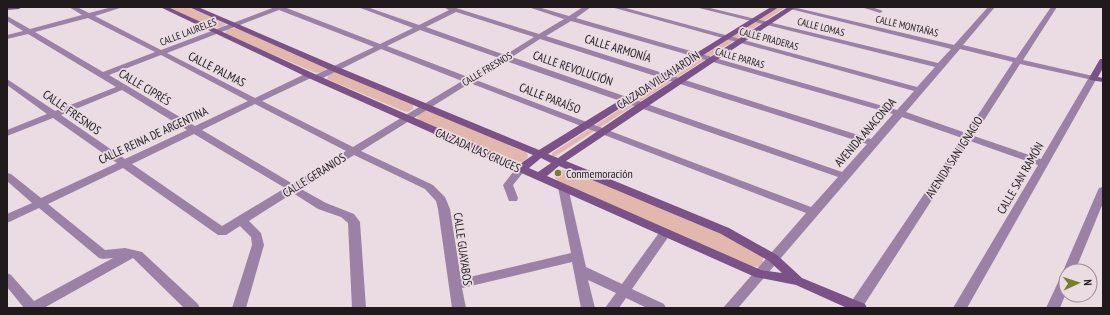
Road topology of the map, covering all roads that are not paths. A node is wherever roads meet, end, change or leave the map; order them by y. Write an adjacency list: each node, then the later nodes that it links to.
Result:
1 (19, 7): 15 (street)
2 (72, 7): 20 (street, CALLE PALMAS)
3 (120, 7): 20 (street)
4 (163, 7): 28 (street, CALZADA LAS CRUCES)
5 (280, 7): 25 (street, CALLE LAURELES); 33 (street, CALLE PARAÍSO)
6 (361, 7): 26 (street, CALLE REVOLUCIÓN)
7 (531, 7): 22 (street, CALLE PARRAS)
8 (588, 7): 22 (street, CALLE FRESNOS)
9 (614, 7): 30 (street, CALLE PRADERAS)
10 (698, 7): 23 (street, CALLE LOMAS)
11 (776, 7): 23 (street, CALZADA VILLA JARDÍN)
12 (864, 7): 19 (street)
13 (992, 7): 34 (street, AVENIDA ANACONDA)
14 (1054, 7): 39 (street, AVENIDA SAN IGNACIO)
15 (7, 8)
16 (196, 8): 25 (street, CALZADA LAS CRUCES)
17 (451, 8): 26 (street, CALLE REINA DE ARGENTINA); 29 (street, CALLE ARMONÍA)
18 (789, 8): 24 (street, CALZADA VILLA JARDÍN); 34 (street, CALLE MONTAÑAS)
19 (880, 11)
20 (89, 16): 27 (street); 35 (street, CALLE PALMAS)
21 (7, 18): 27 (street, CALLE CIPRÉS)
22 (570, 18): 29 (street, CALLE FRESNOS); 36 (street, CALLE PARRAS)
23 (754, 21): 24 (street, CALLE LOMAS); 30 (street, CALZADA VILLA JARDÍN)
24 (766, 24): 32 (street, CALZADA VILLA JARDÍN); 41 (street, CALLE LOMAS)
25 (234, 25): 28 (street, CALLE LAURELES); 42 (street, CALZADA LAS CRUCES)
26 (419, 27): 33 (street, CALLE REINA DE ARGENTINA); 37 (street, CALLE REVOLUCIÓN)
27 (29, 32): 31 (street); 43 (street, CALLE CIPRÉS)
28 (216, 32): 35 (street, CALLE LAURELES); 44 (street, CALZADA LAS CRUCES)
29 (540, 36): 37 (street, CALLE FRESNOS); 45 (street, CALLE ARMONÍA)
30 (727, 37): 32 (street, CALLE PRADERAS); 36 (street, CALZADA VILLA JARDÍN)
31 (7, 38)
32 (741, 41): 38 (street, CALZADA VILLA JARDÍN); 51 (street, CALLE PRADERAS)
33 (380, 46): 42 (street, CALLE REINA DE ARGENTINA); 47 (street, CALLE PARAÍSO)
34 (957, 47): 39 (street, CALLE MONTAÑAS); 41 (street, AVENIDA ANACONDA)
35 (160, 53): 43 (street, CALLE LAURELES); 53 (street, CALLE PALMAS)
36 (698, 56): 38 (street, CALLE PARRAS); 45 (street, CALZADA VILLA JARDÍN)
37 (506, 57): 47 (street, CALLE FRESNOS); 52 (street, CALLE REVOLUCIÓN)
38 (712, 60): 48 (street, CALZADA VILLA JARDÍN); 56 (street, CALLE PARRAS)
39 (1018, 60): 46 (street, CALLE MONTAÑAS); 63 (street, AVENIDA SAN IGNACIO)
40 (1103, 61): 46 (street, CALLE SAN RAMÓN)
41 (939, 66): 51 (street, AVENIDA ANACONDA)
42 (335, 69): 44 (street, CALLE REINA DE ARGENTINA); 55 (street, CALZADA LAS CRUCES)
43 (102, 75): 50 (street, CALLE CIPRÉS)
44 (313, 76): 53 (street, CALLE REINA DE ARGENTINA); 58 (street, CALZADA LAS CRUCES)
45 (666, 76): 48 (street, CALLE ARMONÍA); 52 (street, CALZADA VILLA JARDÍN)
46 (1098, 77): 68 (street, CALLE SAN RAMÓN)
47 (469, 80): 55 (street, CALLE FRESNOS); 59 (street, CALLE PARAÍSO)
48 (680, 80): 54 (street, CALZADA VILLA JARDÍN); 64 (street, CALLE ARMONÍA)
49 (7, 81): 57 (street, CALLE FRESNOS)
50 (122, 87): 57 (street); 60 (street, CALLE CIPRÉS)
51 (918, 90): 56 (street, AVENIDA ANACONDA)
52 (628, 99): 54 (street, CALLE REVOLUCIÓN); 59 (street, CALZADA VILLA JARDÍN)
53 (255, 101): 60 (street, CALLE REINA DE ARGENTINA); 65 (street, CALLE PALMAS)
54 (642, 105): 61 (street, CALZADA VILLA JARDÍN); 72 (street, CALLE REVOLUCIÓN)
55 (426, 107): 58 (street, CALLE FRESNOS); 66 (street, CALZADA LAS CRUCES)
56 (898, 113): 63 (street, CALLE PARRAS); 64 (street, AVENIDA ANACONDA)
57 (53, 115): 62 (street); 69 (street, CALLE FRESNOS)
58 (407, 118): 65 (street, CALLE GERANIOS); 70 (street, CALZADA LAS CRUCES)
59 (586, 125): 61 (street, CALLE PARAÍSO); 66 (street, CALZADA VILLA JARDÍN)
60 (194, 130): 69 (street, CALLE REINA DE ARGENTINA); 75 (street, CALLE CIPRÉS)
61 (604, 132): 67 (street, CALZADA VILLA JARDÍN); 79 (street, CALLE PARAÍSO)
62 (7, 133)
63 (967, 137): 68 (street, CALLE PARRAS); 95 (street, AVENIDA SAN IGNACIO)
64 (873, 143): 72 (street, AVENIDA ANACONDA)
65 (353, 151): 75 (street, CALLE GERANIOS); 92 (street, CALLE GUAYABOS)
66 (540, 154): 67 (street, CALZADA LAS CRUCES); 70 (street, CALZADA VILLA JARDÍN)
67 (558, 162): 73 (street, CALZADA VILLA JARDÍN); 86 (street, CALZADA LAS CRUCES)
68 (1044, 163): 105 (street, CALLE SAN RAMÓN)
69 (124, 164): 78 (street, CALLE REINA DE ARGENTINA); 82 (street, CALLE FRESNOS)
70 (521, 169): 73 (street, CALZADA LAS CRUCES); 77 (street)
71 (7, 176): 78 (street)
72 (844, 176): 79 (street, AVENIDA ANACONDA)
73 (539, 177): 74 (street, CALZADA LAS CRUCES)
74 (563, 187): 83 (street, CALZADA LAS CRUCES); 85 (street)
75 (292, 188): 81 (street, CALLE GERANIOS); 99 (street, CALLE CIPRÉS)
76 (1103, 190): 87 (street)
77 (513, 198)
78 (40, 203): 80 (street, CALLE REINA DE ARGENTINA); 84 (street)
79 (813, 212): 86 (street, AVENIDA ANACONDA)
80 (7, 219)
81 (241, 220): 82 (street, CALLE GERANIOS); 98 (street)
82 (222, 232)
83 (666, 233): 89 (street, CALZADA LAS CRUCES); 93 (street)
84 (133, 253): 96 (street); 97 (street)
85 (577, 256): 88 (street); 92 (street)
86 (773, 258): 89 (street, AVENIDA ANACONDA); 91 (street, CALZADA LAS CRUCES)
87 (1072, 263)
88 (580, 270): 93 (street); 101 (street)
89 (759, 274): 91 (street, CALZADA LAS CRUCES); 104 (street, AVENIDA ANACONDA)
90 (7, 278): 96 (street)
91 (798, 281): 95 (street, CALZADA LAS CRUCES)
92 (455, 285): 100 (street, CALLE GUAYABOS)
93 (624, 291): 102 (street); 103 (street)
94 (1058, 296): 106 (street)
95 (857, 307)
96 (33, 308)
97 (193, 308)
98 (239, 308)
99 (359, 308)
100 (458, 308)
101 (588, 308)
102 (612, 308)
103 (660, 308)
104 (730, 308)
105 (960, 308)
106 (1053, 308)

